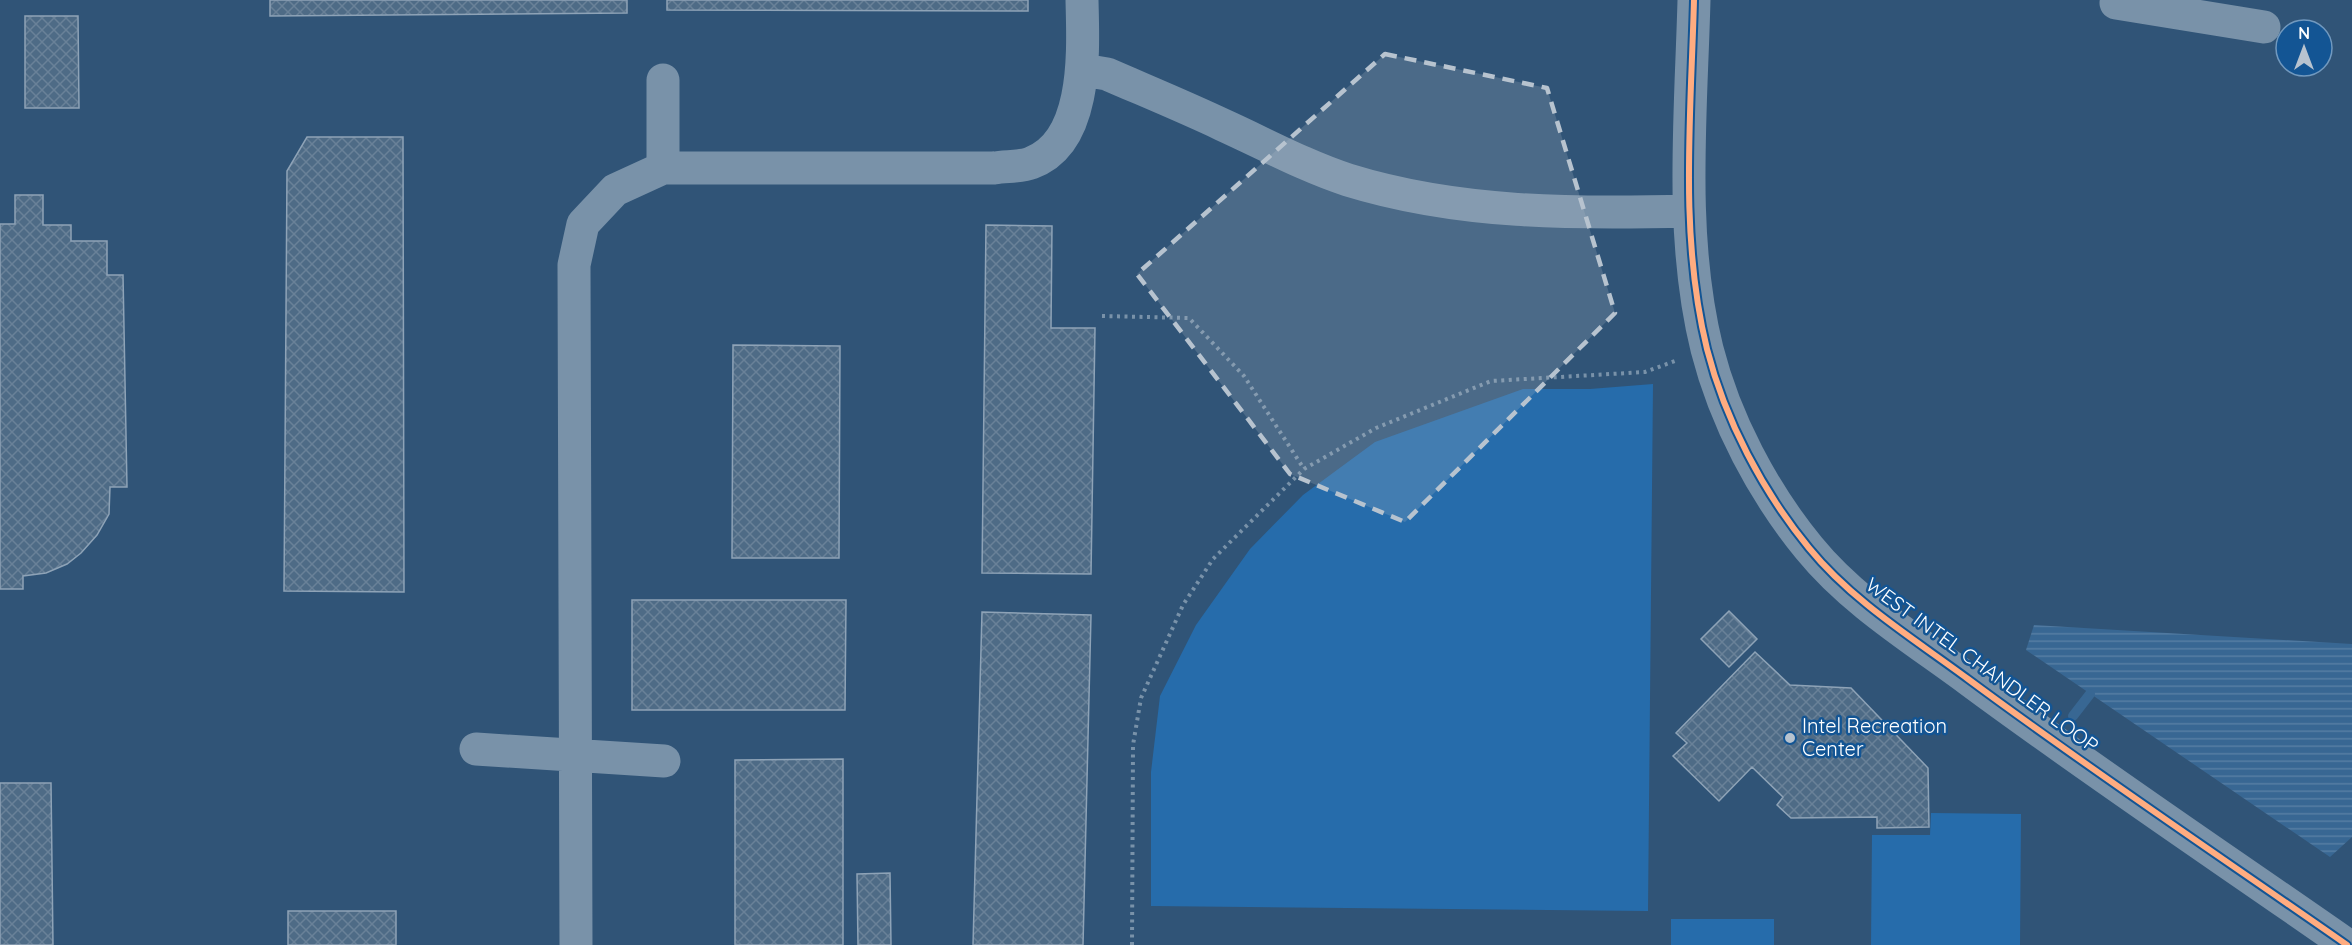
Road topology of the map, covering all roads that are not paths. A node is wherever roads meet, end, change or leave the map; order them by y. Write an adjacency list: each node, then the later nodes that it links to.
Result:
1 (1082, 0): 5 (street)
2 (1694, 0): 8 (street, WEST INTEL CHANDLER LOOP)
3 (2116, 3): 4 (street)
4 (2264, 27)
5 (1083, 70): 7 (street); 8 (street)
6 (663, 80): 7 (street)
7 (663, 168): 10 (street)
8 (1689, 212): 13 (street, WEST INTEL CHANDLER LOOP)
9 (476, 749): 10 (street)
10 (576, 756): 11 (street); 12 (street)
11 (664, 761)
12 (576, 945)
13 (2347, 945)

